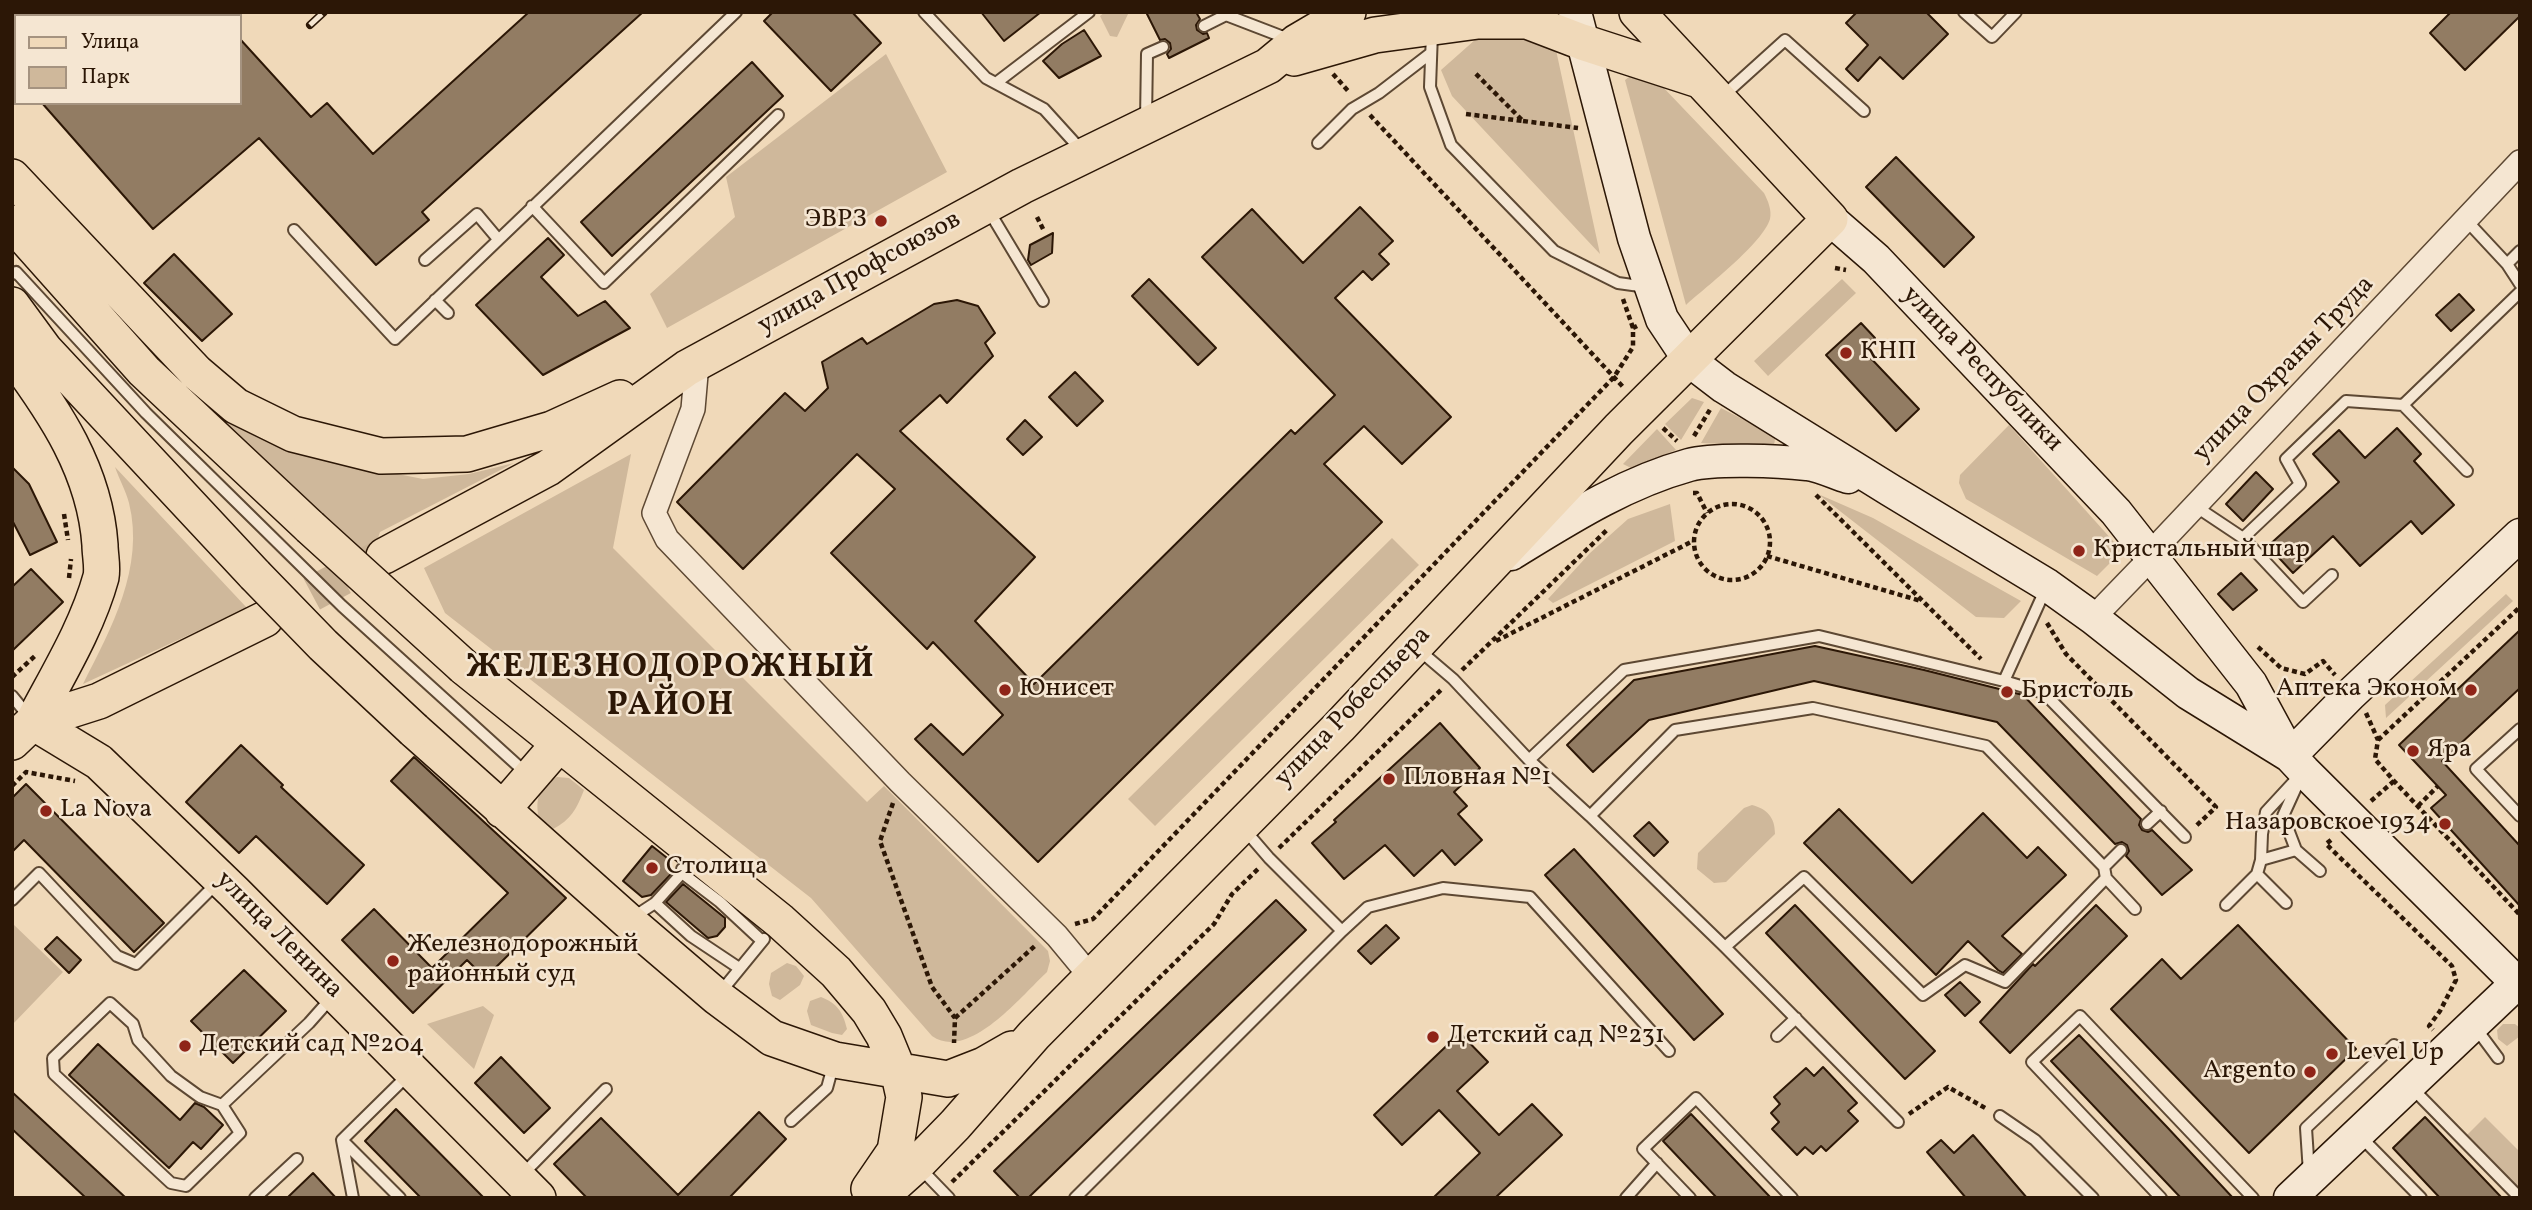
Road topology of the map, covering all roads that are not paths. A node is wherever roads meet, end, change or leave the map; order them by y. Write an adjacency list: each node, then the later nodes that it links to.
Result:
1 (736, 12): 23 (lane)
2 (924, 12): 14 (lane)
3 (1089, 12): 14 (lane)
4 (1348, 12): 11 (main road, улица Профсоюзов)
5 (1637, 12): 15 (main road, улица Республики)
6 (1964, 12): 7 (lane)
7 (2016, 12)
8 (1204, 26): 11 (lane)
9 (1579, 27): 10 (main road); 15 (main road); 35 (main road, улица Республики)
10 (1432, 40): 13 (main road); 19 (lane); 35 (lane)
11 (1297, 42): 13 (main road, улица Профсоюзов)
12 (1163, 47): 18 (lane)
13 (1268, 66): 18 (main road, улица Профсоюзов)
14 (996, 83): 20 (lane)
15 (1709, 90): 16 (lane); 25 (main road, улица Республики)
16 (1864, 111)
17 (778, 115): 23 (lane)
18 (1146, 125): 20 (main road, улица Профсоюзов)
19 (1318, 143)
20 (1086, 155): 24 (main road, улица Профсоюзов)
21 (2520, 162): 26 (street, улица Охраны Труда)
22 (12, 177): 43 (main road)
23 (532, 206): 29 (lane)
24 (985, 206): 38 (lane); 43 (main road, улица Профсоюзов)
25 (1830, 219): 42 (main road, улица Робеспьера); 51 (main road, улица Республики)
26 (2466, 220): 32 (lane); 47 (street, улица Охраны Труда)
27 (12, 223): 61 (main road, bridge)
28 (294, 230): 37 (lane)
29 (498, 239): 31 (lane); 37 (lane)
30 (2520, 251): 32 (lane)
31 (425, 260)
32 (2507, 264): 34 (lane)
33 (12, 274): 64 (lane)
34 (2520, 284)
35 (1651, 288): 42 (main road, улица Республики)
36 (2520, 292): 44 (lane)
37 (435, 300): 40 (lane)
38 (1043, 301)
39 (12, 305): 65 (main road, bridge)
40 (448, 313)
41 (12, 354): 59 (main road)
42 (1690, 361): 46 (main road, улица Республики); 52 (main road, улица Робеспьера)
43 (692, 365): 50 (main road, улица Профсоюзов); 89 (street)
44 (2403, 405): 45 (lane); 49 (lane)
45 (2467, 471)
46 (1889, 490): 52 (main road); 54 (main road, улица Республики)
47 (2195, 506): 49 (lane); 51 (street, улица Охраны Труда)
48 (2520, 535): 63 (main road)
49 (2243, 538): 53 (lane)
50 (384, 556)
51 (2151, 558): 55 (street, улица Охраны Труда); 63 (main road, улица Республики)
52 (1490, 566): 57 (main road, улица Робеспьера)
53 (2332, 575)
54 (2042, 597): 55 (main road, улица Республики); 58 (lane)
55 (2093, 618): 63 (main road, улица Республики)
56 (265, 619): 59 (main road)
57 (1414, 646): 62 (lane); 70 (main road, улица Робеспьера)
58 (2004, 681): 62 (lane); 66 (lane)
59 (19, 720): 79 (main road, улица Ленина)
60 (2520, 729): 68 (lane)
61 (559, 744): 64 (main road); 74 (main road)
62 (1529, 761): 67 (lane)
63 (2297, 763): 73 (lane); 75 (lane); 90 (main road, улица Республики)
64 (531, 777): 65 (main road)
65 (502, 810): 84 (main road)
66 (2161, 811): 69 (lane); 71 (lane)
67 (1590, 816): 77 (lane); 87 (lane)
68 (2520, 816)
69 (2147, 824)
70 (1241, 825): 86 (lane); 89 (main road, улица Робеспьера)
71 (2185, 837)
72 (2121, 850): 77 (lane)
73 (2296, 850): 75 (lane); 76 (lane)
74 (684, 860): 84 (lane); 85 (main road)
75 (2261, 860): 78 (lane)
76 (2320, 871)
77 (2105, 872): 83 (lane); 87 (lane)
78 (2256, 874): 81 (lane); 82 (lane)
79 (221, 879): 80 (lane); 91 (main road, улица Ленина)
80 (12, 900)
81 (2286, 903)
82 (2226, 905)
83 (2135, 909)
84 (641, 912): 88 (lane); 92 (main road)
85 (771, 931): 88 (lane); 101 (main road)
86 (1342, 931): 98 (lane); 122 (lane)
87 (1725, 947): 93 (lane)
88 (739, 968): 92 (lane)
89 (1091, 977): 95 (main road, улица Робеспьера)
90 (2519, 984): 94 (main road)
91 (335, 994): 102 (main road, улица Ленина); 105 (lane)
92 (717, 997): 100 (main road)
93 (1796, 1018): 96 (lane); 108 (lane)
94 (2473, 1025): 99 (lane); 103 (main road)
95 (1034, 1035): 101 (main road); 113 (main road, улица Робеспьера)
96 (1777, 1036)
97 (2394, 1045): 115 (lane)
98 (1670, 1051)
99 (2498, 1058)
100 (835, 1060): 101 (main road); 107 (lane)
101 (898, 1070): 120 (main road)
102 (412, 1071): 110 (lane); 114 (main road, улица Ленина)
103 (2410, 1086): 109 (main road); 130 (lane)
104 (606, 1089): 114 (lane)
105 (222, 1105): 105 (lane)
106 (2000, 1116): 126 (lane)
107 (791, 1121)
108 (1898, 1122)
109 (2359, 1134): 115 (main road); 129 (lane)
110 (342, 1140): 118 (lane); 119 (lane)
111 (297, 1159): 117 (lane)
112 (1657, 1163): 123 (lane); 124 (lane); 125 (lane)
113 (916, 1164): 116 (lane); 121 (main road, улица Робеспьера)
114 (528, 1188)
115 (2300, 1189)
116 (946, 1194)
117 (255, 1198)
118 (353, 1198)
119 (400, 1198)
120 (862, 1198)
121 (879, 1198)
122 (1074, 1198)
123 (1626, 1198)
124 (1690, 1198)
125 (1792, 1198)
126 (2092, 1198)
127 (2161, 1198): 128 (lane)
128 (2253, 1198)
129 (2421, 1198)
130 (2520, 1198)

